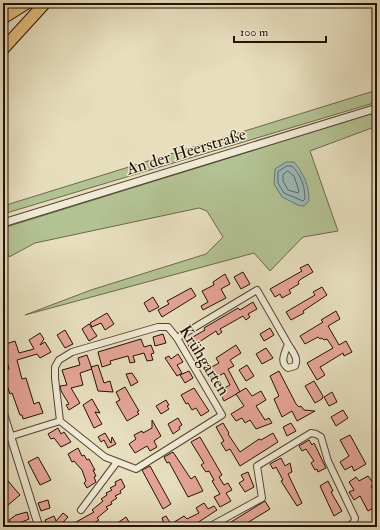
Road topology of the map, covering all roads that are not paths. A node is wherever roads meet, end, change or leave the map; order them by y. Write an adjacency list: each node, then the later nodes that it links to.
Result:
1 (8, 3): 4 (highway)
2 (27, 3): 5 (highway)
3 (46, 3): 6 (highway)
4 (3, 6)
5 (3, 18)
6 (3, 50)
7 (377, 108): 8 (street, An der Heerstraße)
8 (3, 223)
9 (177, 338): 10 (street); 12 (street, Krühgarten); 14 (street, Krühgarten)
10 (288, 344)
11 (3, 412): 13 (street)
12 (60, 420): 13 (street); 14 (street, Krühgarten)
13 (12, 436): 16 (street)
14 (117, 462): 15 (street)
15 (80, 510)
16 (39, 527)
17 (210, 527): 18 (street)
18 (348, 527)

